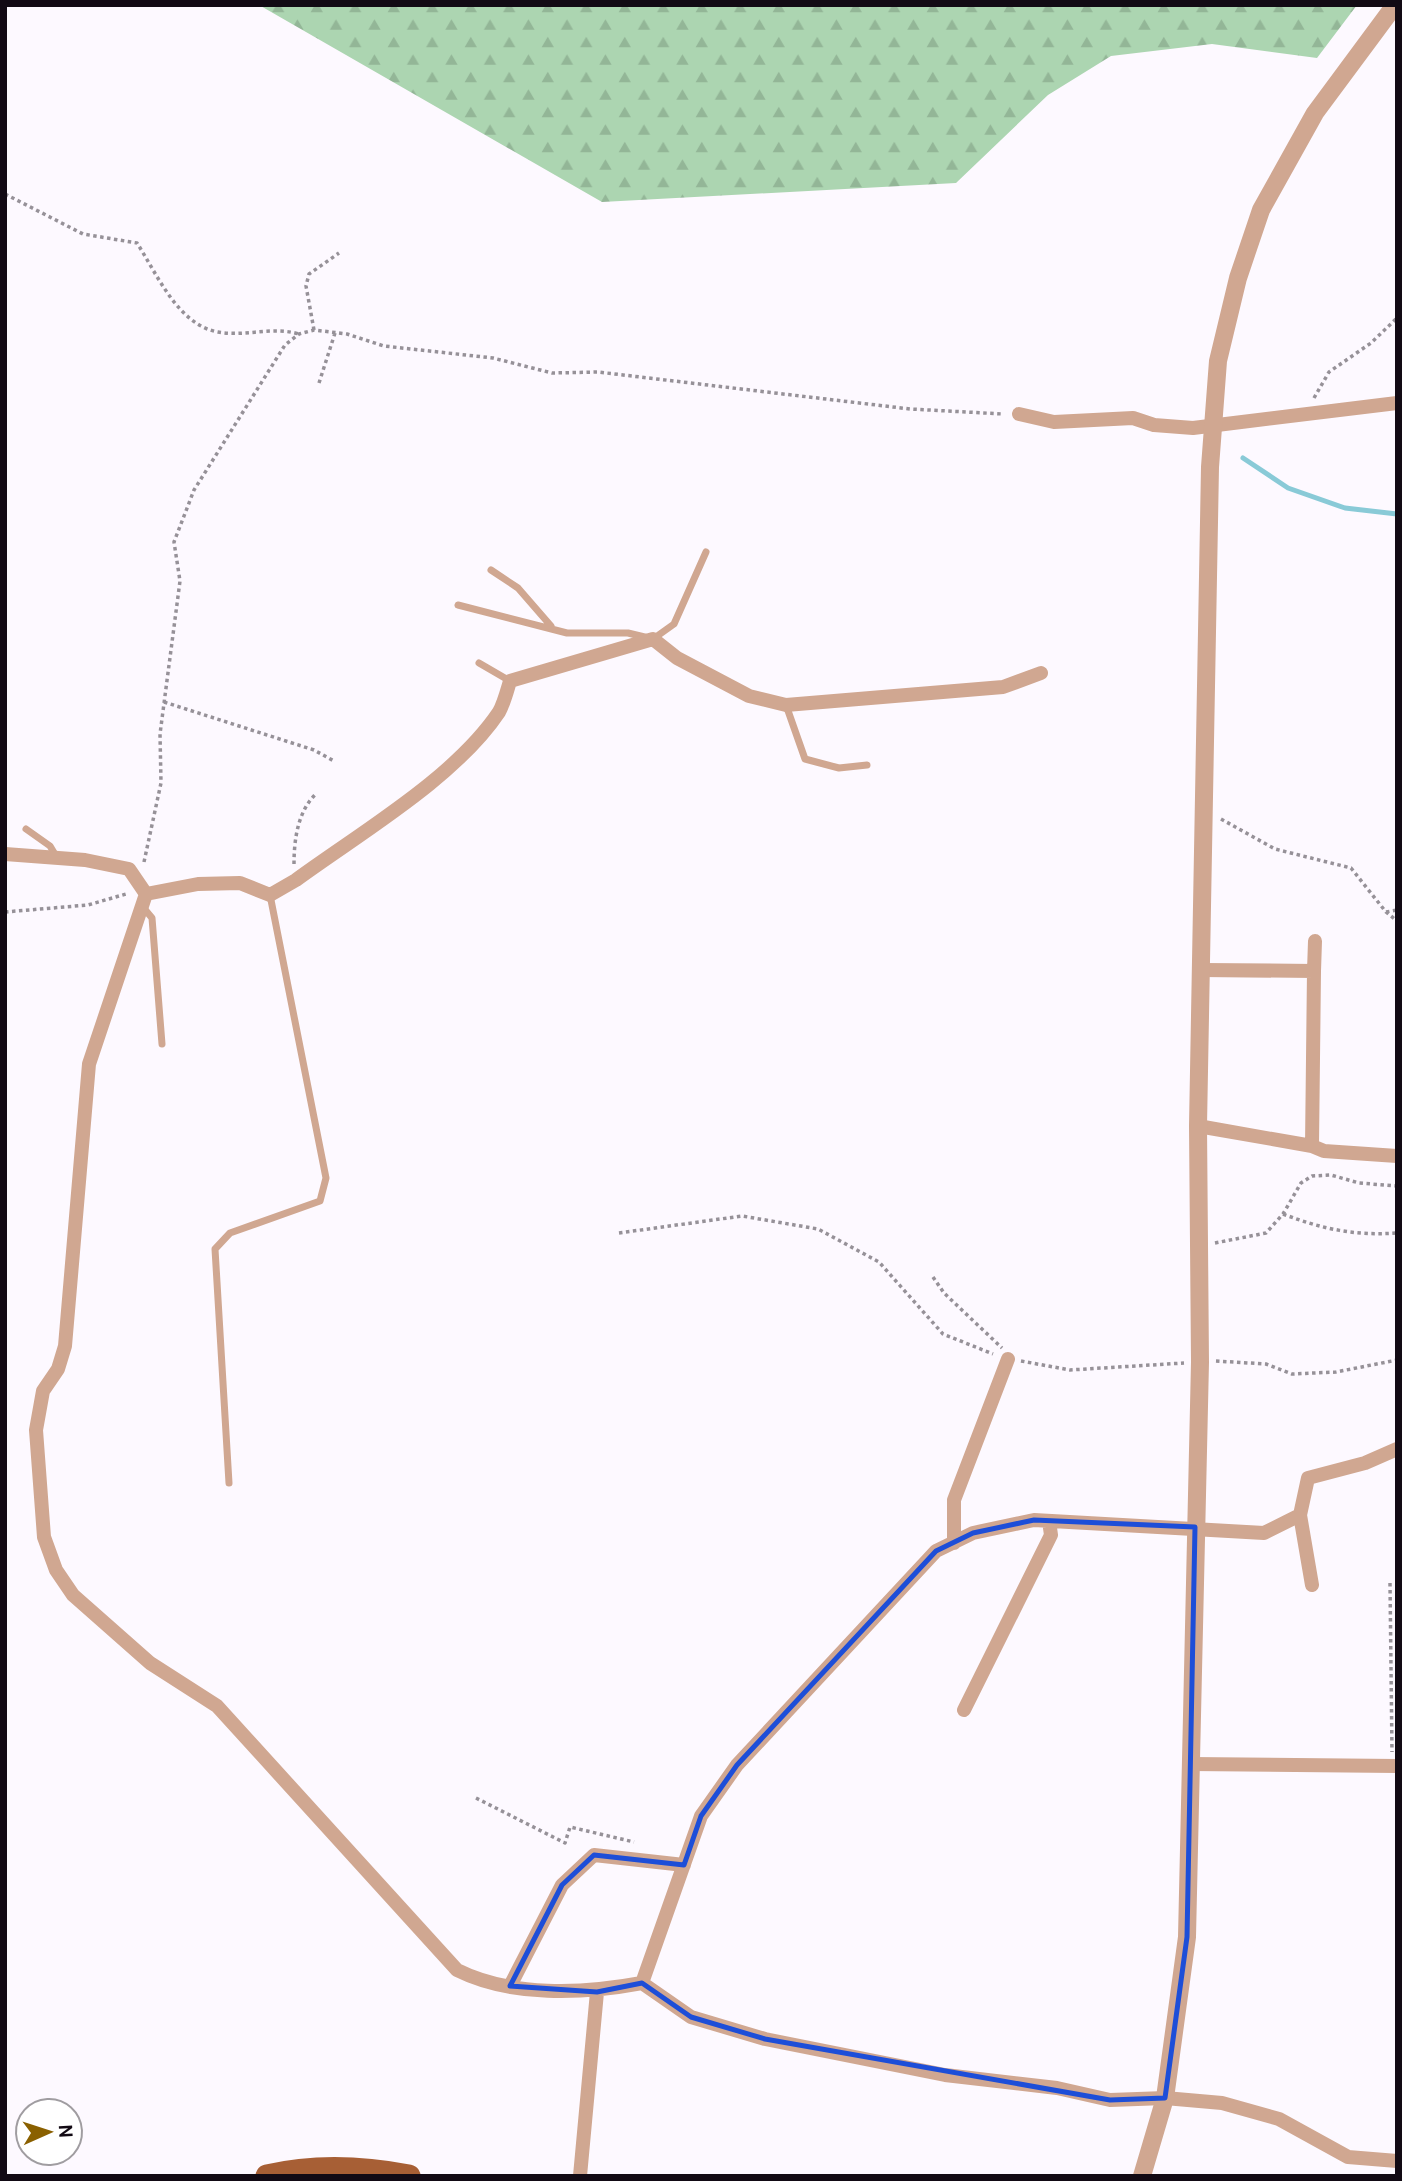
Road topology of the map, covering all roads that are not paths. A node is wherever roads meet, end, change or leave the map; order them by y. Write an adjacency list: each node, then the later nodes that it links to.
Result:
1 (1395, 5): 4 (street)
2 (1397, 403): 4 (street)
3 (1019, 414): 4 (street)
4 (1213, 425): 21 (street)
5 (706, 552): 9 (lane)
6 (491, 569): 8 (lane)
7 (458, 604): 8 (lane)
8 (551, 626): 9 (lane)
9 (653, 639): 12 (street); 13 (street)
10 (479, 663): 12 (lane)
11 (1041, 673): 13 (street)
12 (510, 681): 18 (street)
13 (786, 705): 14 (lane)
14 (867, 765)
15 (26, 828): 17 (lane)
16 (5, 853): 17 (street)
17 (57, 858): 19 (street)
18 (270, 895): 19 (street); 29 (lane)
19 (144, 900): 23 (lane); 40 (street)
20 (1315, 941): 22 (street)
21 (1202, 970): 22 (street); 24 (street)
22 (1314, 971): 25 (street)
23 (162, 1044)
24 (1198, 1126): 25 (street); 32 (street)
25 (1312, 1146): 26 (street)
26 (1397, 1156)
27 (1008, 1359): 33 (street)
28 (1397, 1449): 30 (street)
29 (229, 1483)
30 (1300, 1515): 32 (street); 34 (street)
31 (1049, 1521): 32 (street); 33 (street); 35 (street)
32 (1195, 1527): 36 (street)
33 (954, 1542): 38 (street)
34 (1312, 1585)
35 (964, 1710)
36 (1191, 1764): 37 (street); 42 (street)
37 (1394, 1766)
38 (684, 1866): 39 (street); 40 (street)
39 (642, 1983): 41 (street); 42 (street)
40 (510, 1986): 41 (street)
41 (597, 1992): 47 (street)
42 (1165, 2098): 43 (street); 48 (street)
43 (1397, 2161)
44 (337, 2172): 45 (main road); 46 (main road)
45 (267, 2176)
46 (409, 2176)
47 (580, 2176)
48 (1142, 2176)

